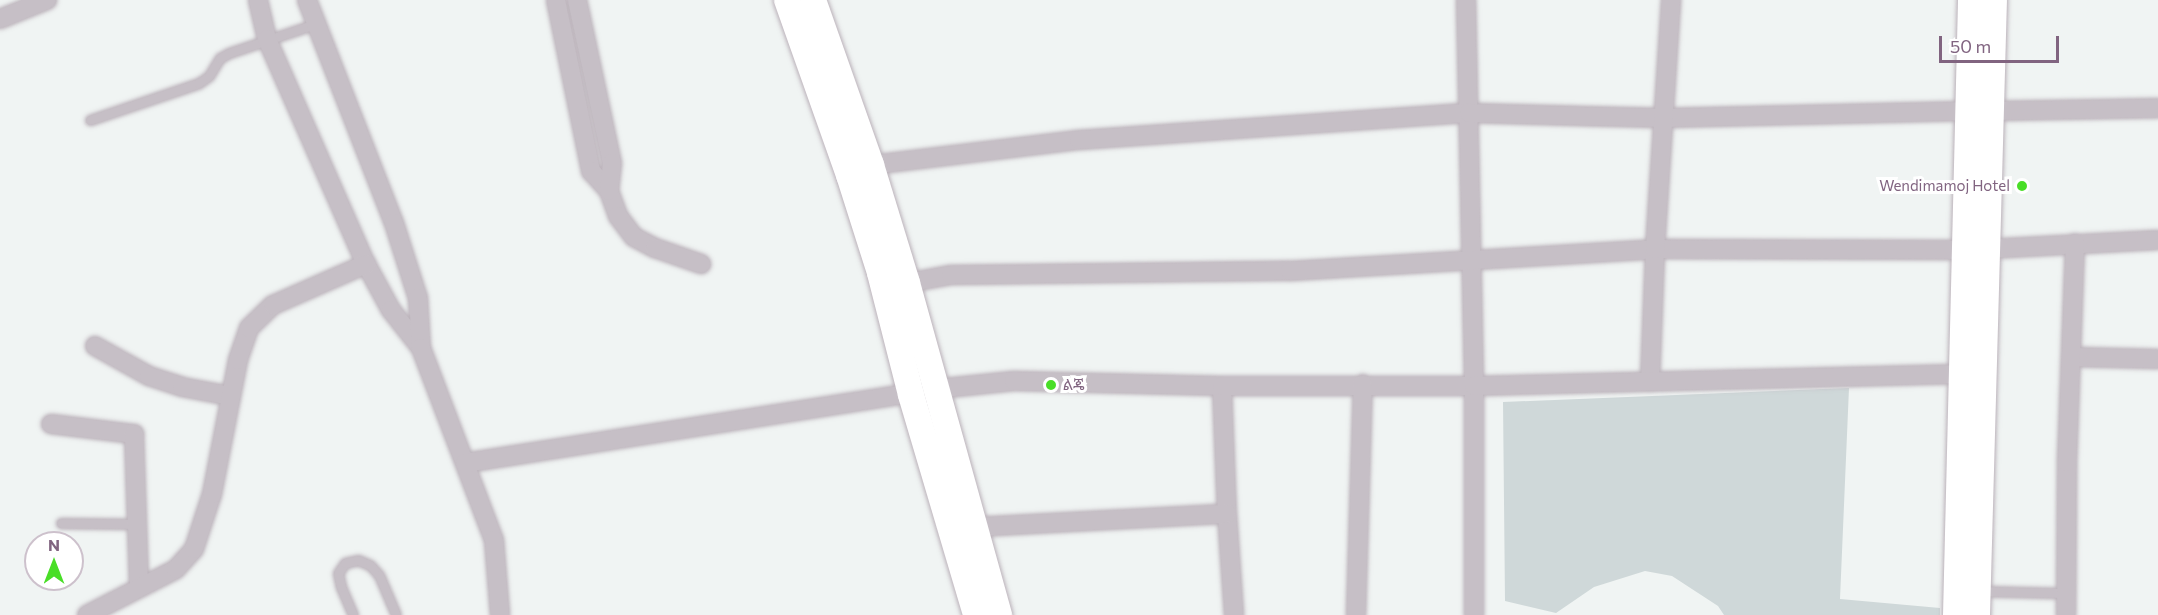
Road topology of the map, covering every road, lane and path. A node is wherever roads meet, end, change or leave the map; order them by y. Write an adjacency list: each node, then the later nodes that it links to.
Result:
1 (47, 0): 12 (street)
2 (258, 0): 14 (street)
3 (307, 0): 13 (street)
4 (556, 0): 21 (street)
5 (577, 0): 21 (street)
6 (788, 0): 40 (main road)
7 (813, 0): 20 (main road)
8 (1466, 0): 17 (street)
9 (1671, 0): 18 (street)
10 (1971, 0): 16 (main road)
11 (1994, 0): 16 (main road)
12 (0, 19)
13 (318, 23): 14 (lane); 31 (street)
14 (267, 39): 19 (lane); 27 (street)
15 (2158, 108): 16 (street)
16 (1979, 111): 18 (street); 25 (main road)
17 (1469, 113): 18 (street); 20 (street); 26 (street)
18 (1664, 118): 24 (street)
19 (90, 120)
20 (871, 165): 29 (main road)
21 (609, 191): 28 (street)
22 (2158, 240): 23 (street)
23 (2075, 243): 25 (street); 32 (street)
24 (1655, 249): 25 (street); 26 (street); 35 (street)
25 (1976, 250): 34 (main road); 50 (main road)
26 (1472, 262): 29 (street); 38 (street)
27 (366, 264): 31 (street); 41 (street)
28 (701, 264)
29 (907, 283): 39 (main road)
30 (95, 346): 41 (street)
31 (421, 348): 43 (street)
32 (2071, 357): 33 (street); 49 (street)
33 (2158, 359)
34 (1961, 374): 35 (street); 60 (main road)
35 (1650, 382): 38 (street)
36 (1363, 384): 37 (street); 38 (street); 58 (street)
37 (1222, 386): 39 (street); 44 (street)
38 (1474, 386): 59 (street)
39 (936, 389): 40 (street); 47 (main road)
40 (911, 395): 43 (street); 55 (main road)
41 (231, 396): 48 (street)
42 (51, 424): 46 (street)
43 (465, 463): 54 (street)
44 (1227, 514): 47 (street); 57 (street)
45 (61, 523): 46 (lane)
46 (138, 524): 48 (street)
47 (975, 527): 56 (main road)
48 (139, 588): 51 (street)
49 (2065, 593): 50 (lane); 61 (street)
50 (1978, 603)
51 (87, 615)
52 (353, 615): 53 (lane)
53 (396, 615)
54 (500, 615)
55 (976, 615)
56 (999, 615)
57 (1234, 615)
58 (1356, 615)
59 (1474, 615)
60 (1956, 615)
61 (2066, 615)

